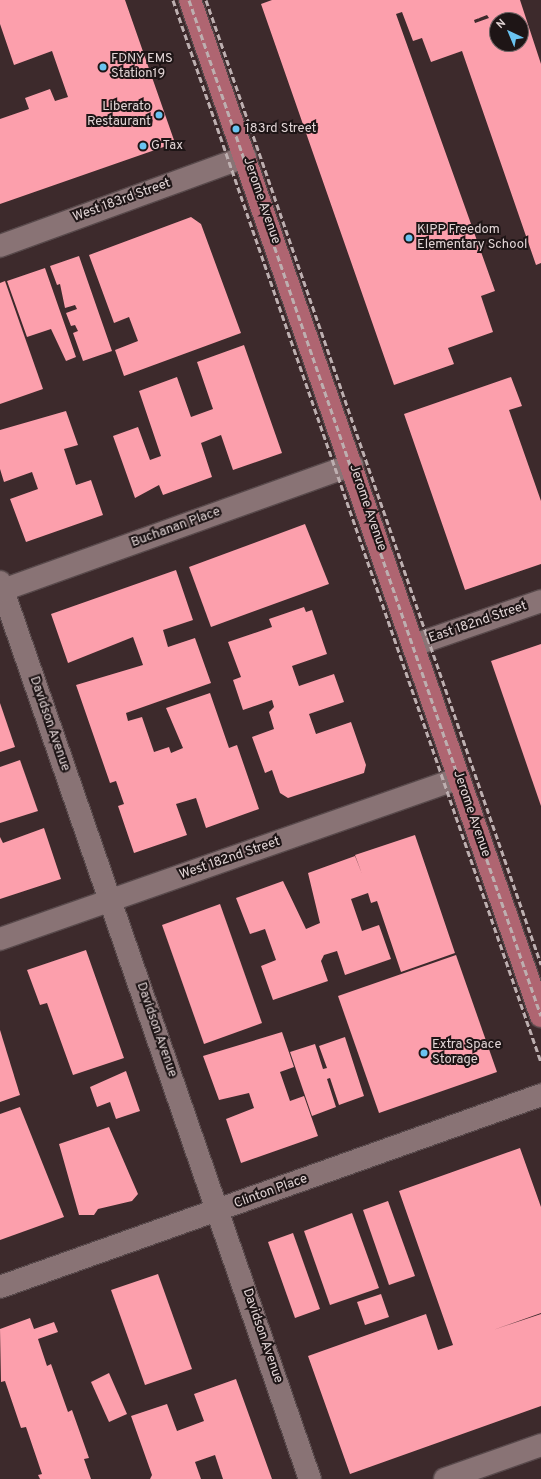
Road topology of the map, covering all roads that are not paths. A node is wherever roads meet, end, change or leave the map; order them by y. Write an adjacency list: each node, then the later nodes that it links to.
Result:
1 (190, 0): 2 (main road, Jerome Avenue)
2 (245, 157): 3 (street, West 183rd Street); 4 (main road, Jerome Avenue)
3 (0, 246)
4 (352, 465): 5 (street, Buchanan Place); 7 (main road, Jerome Avenue)
5 (1, 588): 9 (street, Davidson Avenue)
6 (541, 601): 7 (street, East 182nd Street)
7 (414, 645): 8 (main road, Jerome Avenue)
8 (459, 778): 9 (street, West 182nd Street); 11 (main road, Jerome Avenue)
9 (110, 901): 10 (street, West 182nd Street); 13 (street, Davidson Avenue)
10 (0, 939)
11 (541, 1016)
12 (541, 1095): 13 (street, Clinton Place)
13 (219, 1211): 14 (street, Clinton Place); 16 (street, Davidson Avenue)
14 (0, 1287)
15 (541, 1445): 17 (street)
16 (310, 1479)
17 (445, 1479)

